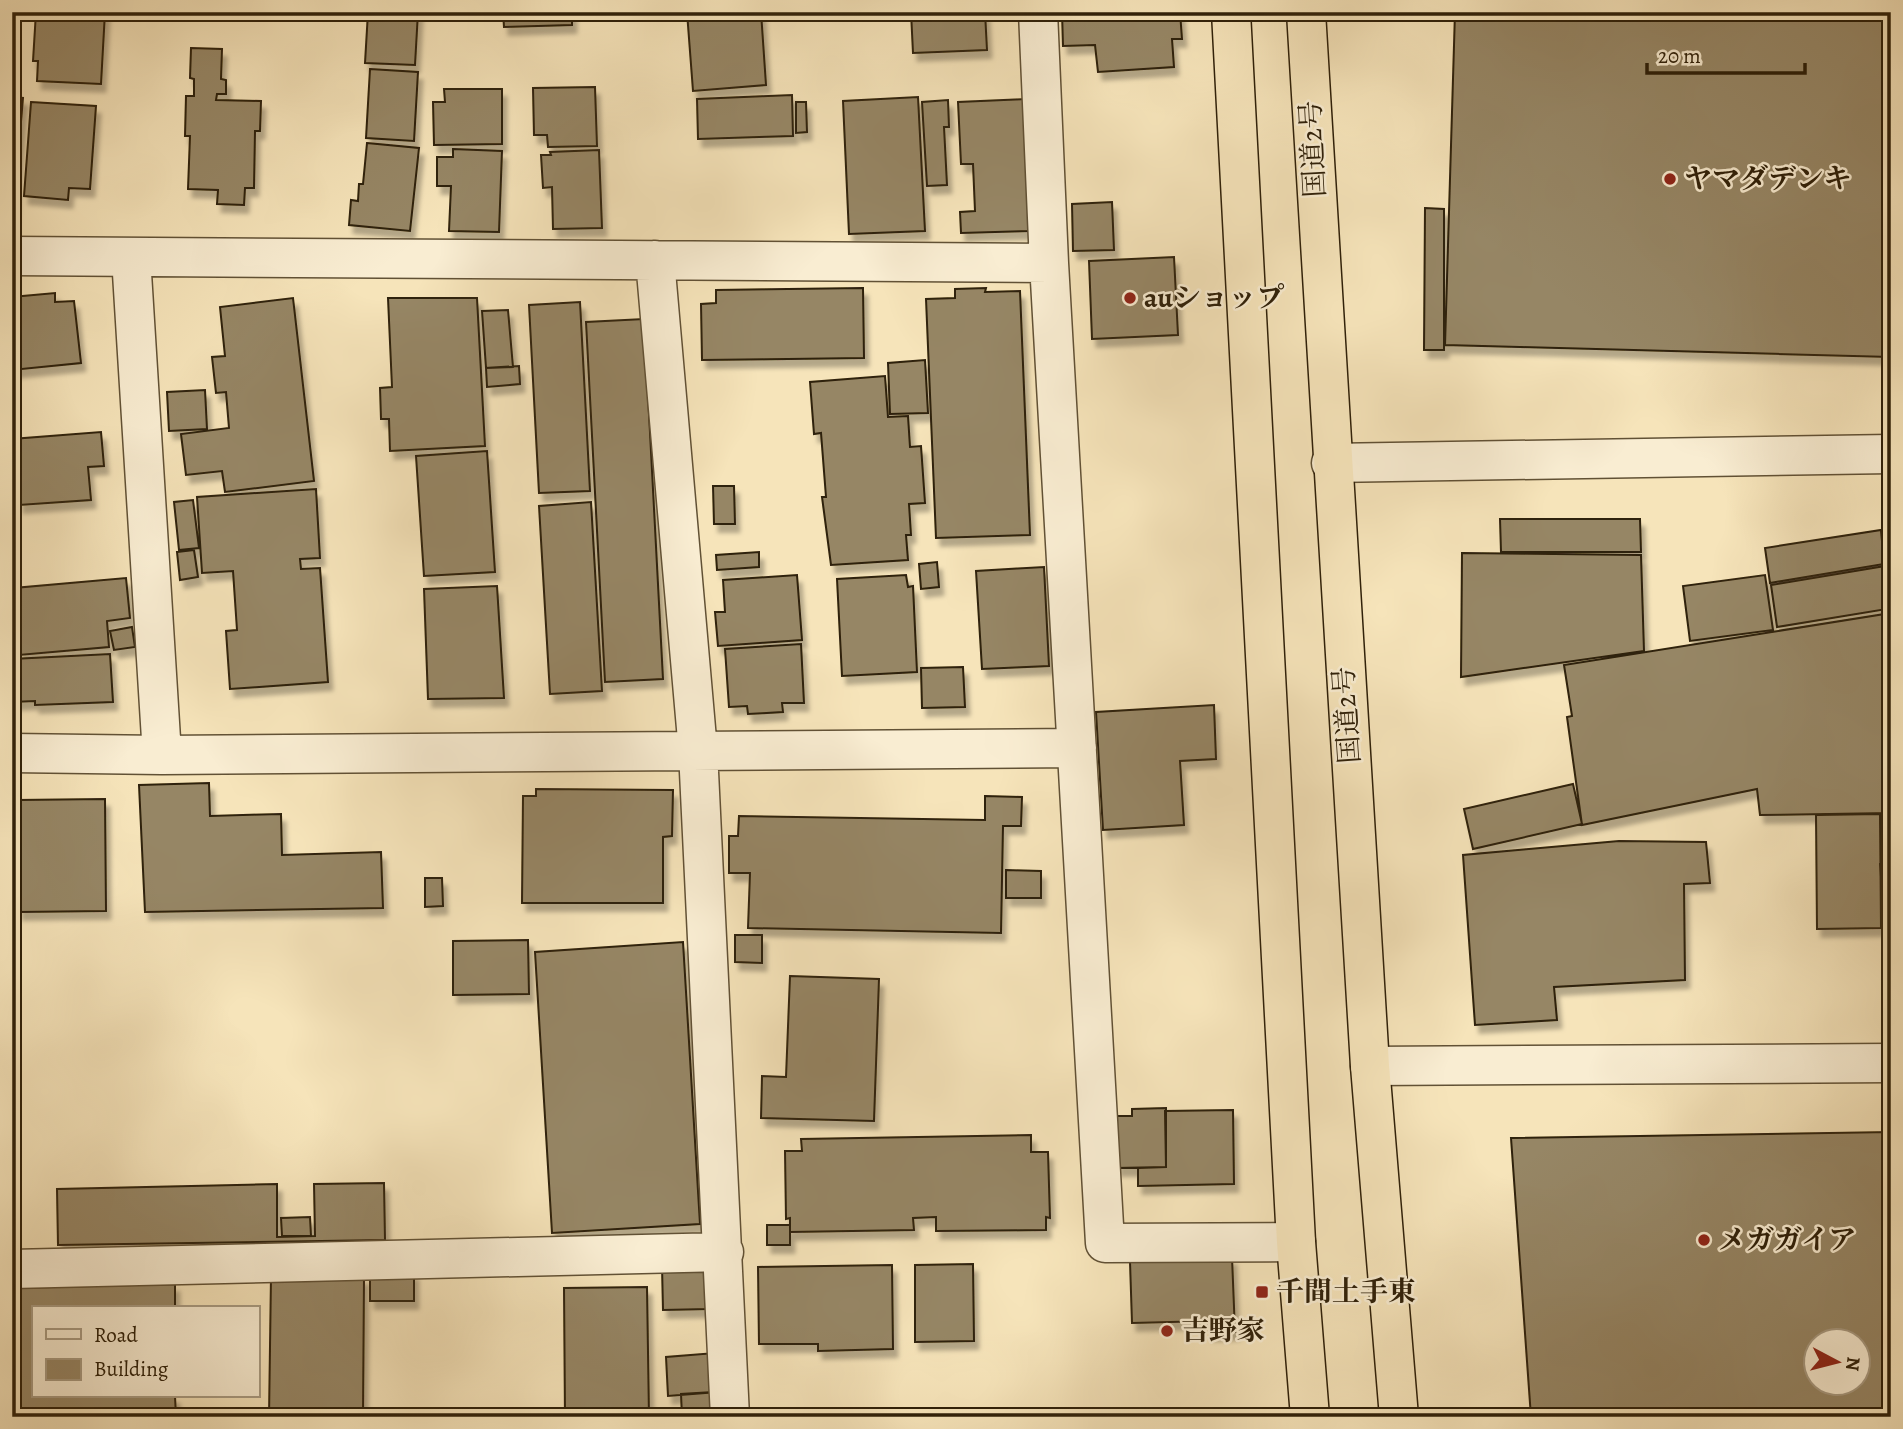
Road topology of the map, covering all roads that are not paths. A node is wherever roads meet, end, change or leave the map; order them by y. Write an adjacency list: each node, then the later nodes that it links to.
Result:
1 (1038, 12): 7 (street)
2 (1231, 12): 16 (highway)
3 (1306, 12): 9 (highway, 国道2号)
4 (12, 256): 5 (street)
5 (131, 257): 6 (street); 13 (street)
6 (655, 260): 7 (street); 11 (street)
7 (1049, 263): 10 (street)
8 (1891, 454): 9 (street)
9 (1331, 463): 15 (highway, 国道2号)
10 (1077, 748): 11 (street); 16 (street)
11 (698, 751): 13 (street); 17 (street)
12 (12, 753): 13 (street)
13 (162, 755)
14 (1891, 1063): 15 (street)
15 (1370, 1066): 21 (highway, 国道2号)
16 (1296, 1242): 20 (highway)
17 (724, 1252): 18 (street); 19 (street)
18 (12, 1269)
19 (730, 1417)
20 (1310, 1417)
21 (1399, 1417)

